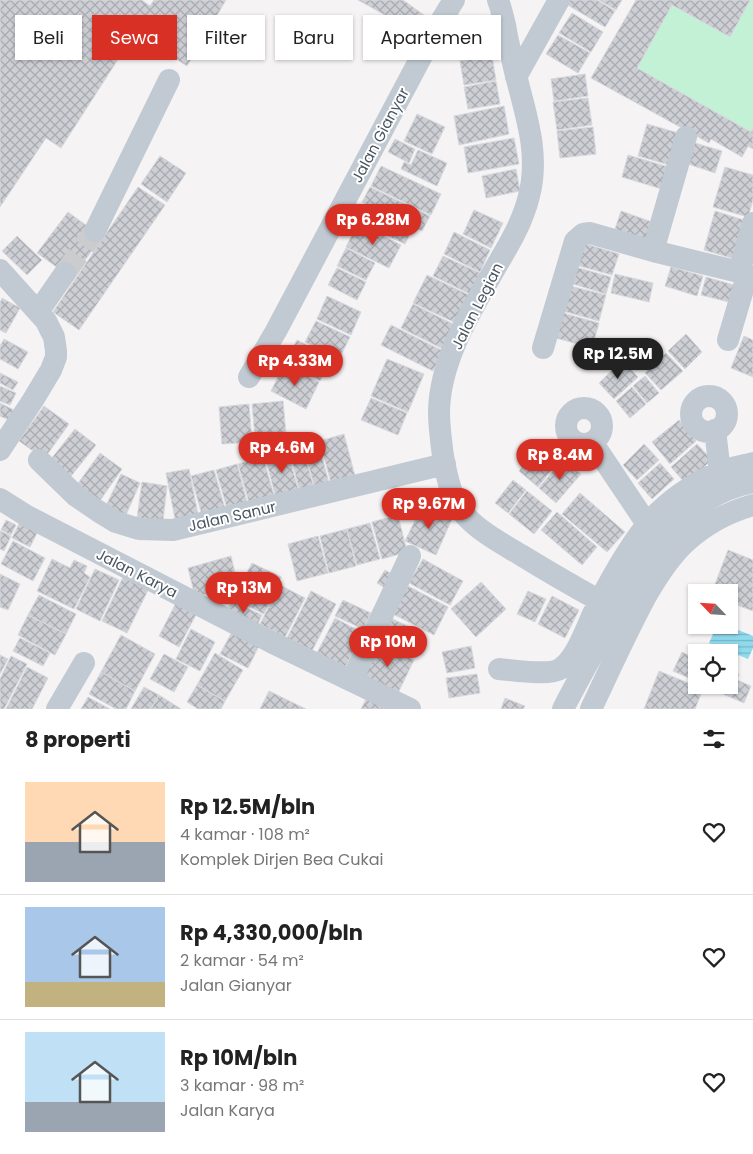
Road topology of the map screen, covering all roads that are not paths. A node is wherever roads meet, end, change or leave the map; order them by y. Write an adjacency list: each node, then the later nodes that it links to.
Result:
1 (454, 0): 16 (street, Jalan Gianyar)
2 (498, 0): 4 (street, Jalan Legian)
3 (559, 0): 4 (street)
4 (516, 77): 22 (street, Jalan Legian)
5 (169, 80): 8 (street)
6 (686, 137): 9 (street)
7 (753, 223): 12 (street)
8 (95, 231)
9 (653, 251): 12 (street); 15 (street)
10 (0, 270): 13 (street)
11 (65, 273): 13 (street)
12 (746, 275): 14 (street)
13 (38, 312): 19 (street)
14 (728, 340)
15 (543, 348)
16 (250, 377)
17 (715, 430): 23 (street)
18 (592, 442): 27 (street)
19 (0, 450)
20 (38, 460): 22 (street, Jalan Sanur)
21 (753, 463): 23 (street)
22 (444, 464): 29 (street, Jalan Legian)
23 (720, 472): 27 (street)
24 (753, 482): 35 (street)
25 (0, 499): 32 (street, Jalan Karya)
26 (753, 505): 36 (street)
27 (647, 524): 29 (street)
28 (410, 556): 32 (street)
29 (600, 601): 31 (street)
30 (84, 663): 33 (street)
31 (499, 669)
32 (352, 680): 34 (street, Jalan Karya)
33 (57, 709)
34 (410, 709)
35 (563, 709)
36 (591, 709)

